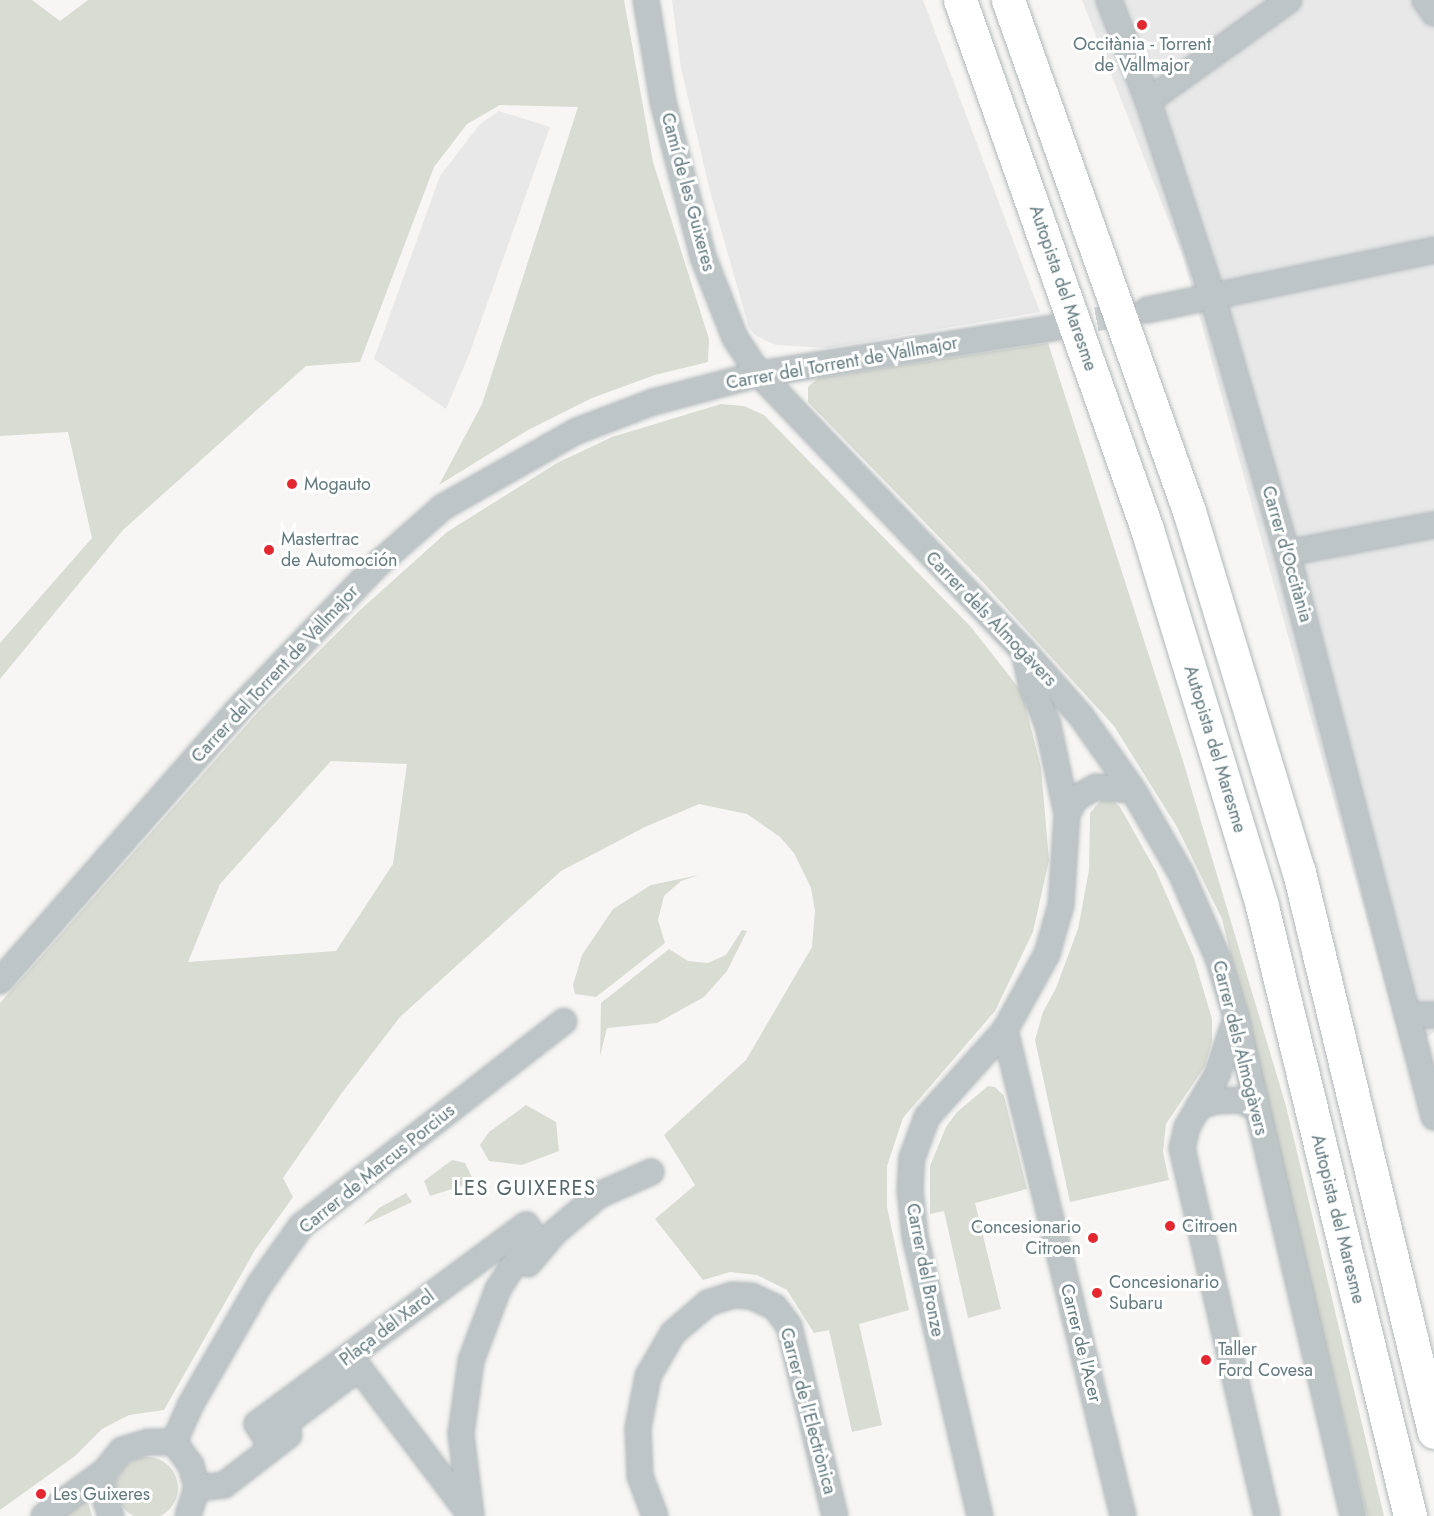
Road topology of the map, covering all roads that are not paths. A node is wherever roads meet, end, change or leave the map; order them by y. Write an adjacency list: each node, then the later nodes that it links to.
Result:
1 (646, 0): 13 (street, Camí de les Guixeres)
2 (960, 0): 44 (highway, Autopista del Maresme)
3 (1008, 0): 28 (highway)
4 (1109, 0): 8 (street, Carrer d'Occitània)
5 (1289, 0): 8 (street)
6 (1425, 0): 7 (street)
7 (1434, 14)
8 (1148, 101): 10 (street, Carrer d'Occitània)
9 (1434, 250): 10 (street)
10 (1212, 295): 11 (street); 15 (street, Carrer d'Occitània)
11 (1147, 310)
12 (1053, 328): 13 (street, Carrer del Torrent de Vallmajor)
13 (759, 374): 16 (street, Carrer dels Almogàvers); 19 (street, Carrer del Torrent de Vallmajor)
14 (1434, 525): 15 (street)
15 (1287, 553): 20 (street, Carrer d'Occitània)
16 (1023, 650): 17 (street, Carrer dels Almogàvers); 18 (street, Carrer del Bronze)
17 (1133, 790): 18 (street); 21 (street, Carrer dels Almogàvers)
18 (1067, 814): 23 (street, Carrer del Bronze)
19 (0, 981)
20 (1422, 1015): 26 (street, Carrer d'Occitània)
21 (1236, 1017): 24 (street); 25 (street, Carrer dels Almogàvers)
22 (564, 1021): 29 (street, Carrer de Marcus Porcius)
23 (1005, 1030): 40 (street, Carrer del Bronze); 41 (street, Carrer de l'Acer)
24 (1198, 1107): 25 (street); 42 (street)
25 (1257, 1109): 43 (street, Carrer dels Almogàvers)
26 (1434, 1117)
27 (651, 1172): 37 (street)
28 (1434, 1432)
29 (174, 1442): 30 (street); 31 (street)
30 (105, 1471): 32 (street); 33 (street)
31 (197, 1488): 34 (street); 35 (street)
32 (44, 1516)
33 (111, 1516)
34 (188, 1516)
35 (455, 1516)
36 (471, 1516): 36 (street, Plaça del Xarol)
37 (483, 1516)
38 (655, 1516): 39 (street, Carrer de l'Electrònica)
39 (835, 1516)
40 (980, 1516)
41 (1123, 1516)
42 (1267, 1516)
43 (1353, 1516)
44 (1410, 1516)

